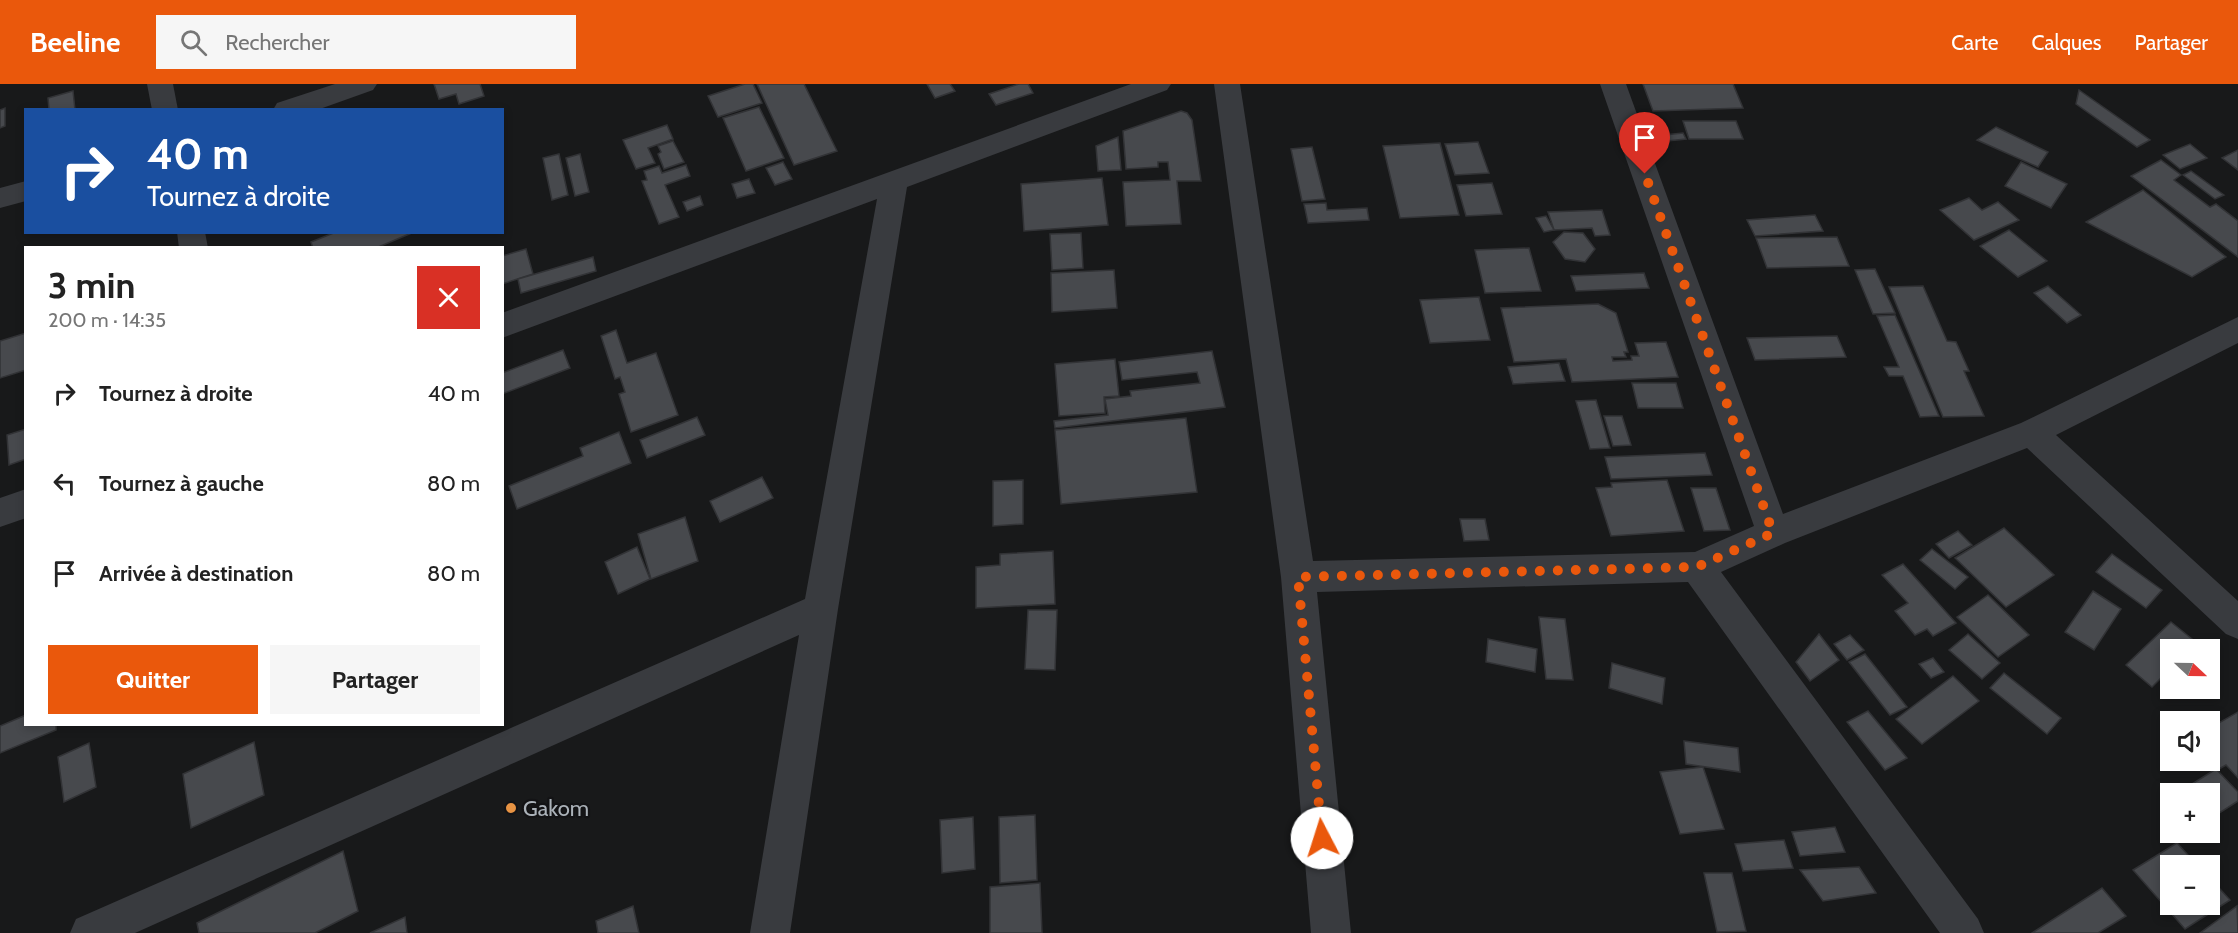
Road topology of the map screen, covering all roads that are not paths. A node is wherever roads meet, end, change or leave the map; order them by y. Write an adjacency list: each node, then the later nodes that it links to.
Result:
1 (160, 84): 6 (street)
2 (364, 84): 7 (street)
3 (1158, 84): 8 (street)
4 (1227, 84): 18 (street)
5 (1613, 84): 16 (street)
6 (165, 108)
7 (292, 108)
8 (894, 182): 11 (street); 19 (street)
9 (24, 192): 10 (street)
10 (0, 198)
11 (504, 325)
12 (2238, 329): 13 (street)
13 (2032, 432): 16 (street); 20 (street)
14 (24, 504): 15 (street)
15 (0, 513)
16 (1773, 533): 17 (street)
17 (1697, 567): 18 (street); 24 (street)
18 (1298, 577): 23 (street)
19 (821, 609): 21 (street); 22 (street)
20 (2238, 623)
21 (90, 933)
22 (770, 933)
23 (1331, 933)
24 (1964, 933)

